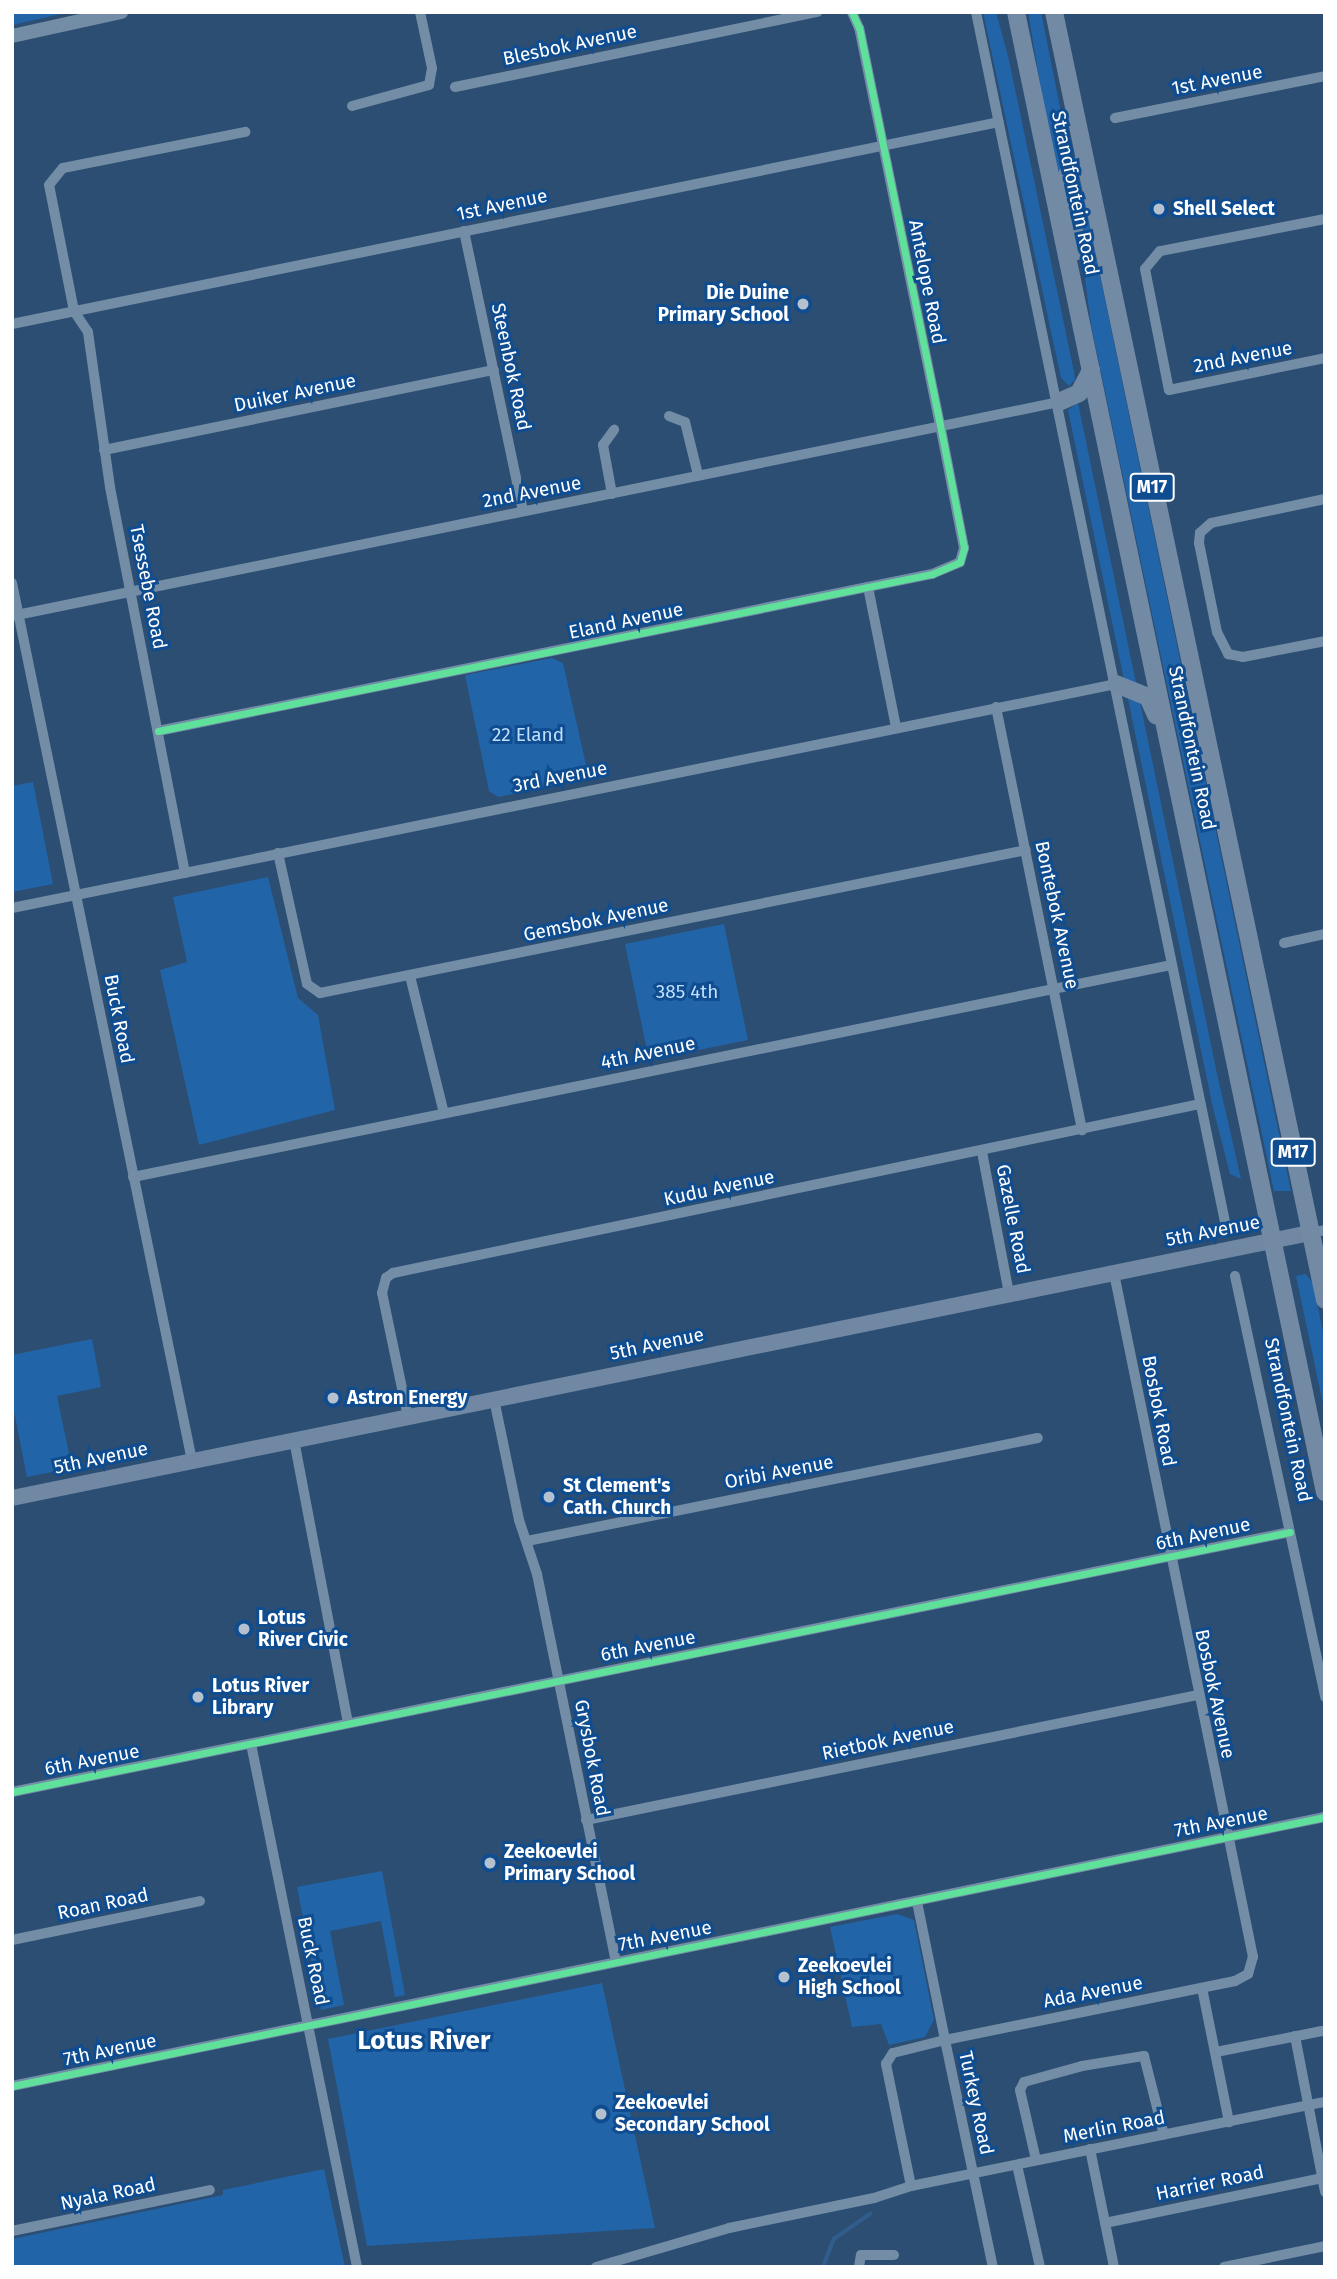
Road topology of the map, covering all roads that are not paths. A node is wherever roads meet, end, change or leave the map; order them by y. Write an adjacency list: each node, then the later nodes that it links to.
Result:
1 (121, 12): 8 (street)
2 (420, 12): 11 (street)
3 (817, 12): 10 (street, Blesbok Avenue)
4 (852, 12): 15 (street)
5 (976, 12): 13 (street)
6 (1016, 12): 21 (main road, Strandfontein Road / M17)
7 (1054, 12): 16 (main road, Strandfontein Road / M17)
8 (12, 37)
9 (1325, 76): 12 (street, 1st Avenue)
10 (455, 87)
11 (352, 106)
12 (1115, 118)
13 (999, 122): 15 (street, 1st Avenue); 25 (street)
14 (245, 132): 19 (street)
15 (883, 145): 18 (street, 1st Avenue); 27 (street, Antelope Road)
16 (1085, 163): 21 (main road); 60 (main road, Strandfontein Road / M17)
17 (1325, 219): 22 (street, 2nd Avenue)
18 (464, 231): 19 (street, 1st Avenue); 23 (street, Steenbok Road)
19 (74, 311): 20 (street, 1st Avenue); 29 (street, Tsessebe Road)
20 (12, 324)
21 (1086, 349): 24 (main road, Strandfontein Road / M17)
22 (1325, 358)
23 (494, 370): 29 (street, Duiker Avenue); 33 (street, Steenbok Road)
24 (1091, 370): 25 (main road); 43 (main road, Strandfontein Road / M17)
25 (1059, 401): 27 (street, 2nd Avenue); 39 (street)
26 (669, 416): 30 (street)
27 (940, 425): 30 (street, 2nd Avenue); 35 (street, Eland Avenue)
28 (614, 430): 31 (street)
29 (104, 450): 36 (street, Tsessebe Road)
30 (698, 475): 31 (street, 2nd Avenue)
31 (612, 494): 33 (street, 2nd Avenue)
32 (1325, 499): 38 (street)
33 (523, 511): 36 (street, 2nd Avenue)
34 (12, 583): 37 (street, Buck Road)
35 (868, 587): 41 (street); 42 (street, Eland Avenue)
36 (131, 592): 37 (street, 2nd Avenue); 42 (street, Tsessebe Road)
37 (15, 615): 47 (street, Buck Road)
38 (1325, 641)
39 (1116, 684): 40 (street, 3rd Avenue); 43 (main road); 51 (street)
40 (996, 707): 41 (street, 3rd Avenue); 44 (street, Bontebok Avenue)
41 (896, 727): 45 (street, 3rd Avenue)
42 (158, 731): 46 (street, Tsessebe Road)
43 (1168, 741): 61 (main road, Strandfontein Road / M17)
44 (1026, 850): 52 (street, Gemsbok Avenue); 53 (street, Bontebok Avenue)
45 (278, 853): 46 (street, 3rd Avenue); 52 (street, Gemsbok Avenue)
46 (185, 873): 47 (street, 3rd Avenue)
47 (76, 895): 48 (street, 3rd Avenue); 58 (street, Buck Road)
48 (12, 908)
49 (1325, 934): 50 (street)
50 (1284, 943)
51 (1171, 965): 53 (street, 4th Avenue); 54 (street)
52 (410, 976): 55 (street)
53 (1054, 988): 55 (street, 4th Avenue); 56 (street, Bontebok Avenue)
54 (1200, 1104): 56 (street, Kudu Avenue); 59 (street)
55 (444, 1113): 58 (street, 4th Avenue)
56 (1082, 1130): 57 (street, Kudu Avenue)
57 (982, 1152): 64 (street, Gazelle Road); 67 (street, Kudu Avenue)
58 (133, 1177): 70 (street, Buck Road)
59 (1225, 1222)
60 (1318, 1232): 61 (main road, 5th Avenue); 65 (main road, Strandfontein Road / M17)
61 (1273, 1241): 62 (main road, 5th Avenue); 71 (main road, Strandfontein Road / M17)
62 (1114, 1273): 64 (main road, 5th Avenue); 75 (street, Bosbok Road)
63 (1236, 1276): 73 (street, Strandfontein Road)
64 (1009, 1293): 66 (main road, 5th Avenue)
65 (1325, 1300)
66 (494, 1399): 67 (main road, 5th Avenue); 74 (street, Grysbok Road)
67 (408, 1417): 69 (main road, 5th Avenue)
68 (1038, 1438): 74 (street, Oribi Avenue)
69 (294, 1440): 70 (main road, 5th Avenue); 79 (street)
70 (192, 1461): 72 (main road, 5th Avenue)
71 (1325, 1492)
72 (12, 1498)
73 (1290, 1532): 75 (street, 6th Avenue); 78 (street, Strandfontein Road)
74 (527, 1541): 76 (street, Grysbok Road)
75 (1169, 1557): 76 (street, 6th Avenue); 77 (street, Bosbok Avenue)
76 (558, 1680): 79 (street, 6th Avenue); 83 (street, Grysbok Road)
77 (1198, 1695): 83 (street, Rietbok Avenue); 84 (street, Bosbok Avenue)
78 (1325, 1697)
79 (348, 1723): 80 (street, 6th Avenue)
80 (251, 1744): 81 (street, 6th Avenue); 90 (street, Buck Road)
81 (12, 1792)
82 (1325, 1817): 84 (street, 7th Avenue)
83 (586, 1820): 88 (street, Grysbok Road)
84 (1227, 1837): 86 (street, 7th Avenue); 89 (street, Ada Avenue)
85 (200, 1901): 87 (street, Roan Road)
86 (916, 1902): 88 (street, 7th Avenue); 93 (street)
87 (12, 1940)
88 (616, 1962): 90 (street, 7th Avenue)
89 (1202, 1988): 93 (street, Ada Avenue); 94 (street)
90 (308, 2025): 95 (street, 7th Avenue); 112 (street, Buck Road)
91 (1322, 2031): 92 (street)
92 (1295, 2036): 94 (street); 97 (street)
93 (945, 2040): 103 (street, Turkey Road); 105 (street, Ada Avenue)
94 (1216, 2052): 98 (street)
95 (12, 2086)
96 (1325, 2102): 97 (street, Merlin Road)
97 (1308, 2105): 98 (street, Merlin Road); 104 (street)
98 (1229, 2122): 99 (street, Merlin Road)
99 (1164, 2135): 100 (street, Merlin Road); 101 (street)
100 (1090, 2149): 101 (street, Merlin Road); 108 (street)
101 (1036, 2160): 102 (street, Merlin Road)
102 (1017, 2165): 103 (street, Merlin Road); 116 (street)
103 (972, 2174): 105 (street, Merlin Road); 115 (street, Turkey Road)
104 (1322, 2178): 107 (street); 108 (street, Harrier Road)
105 (911, 2186): 113 (street, Merlin Road)
106 (210, 2190): 109 (street, Nyala Road)
107 (1325, 2192)
108 (1105, 2223): 117 (street)
109 (12, 2231)
110 (1325, 2246): 118 (street)
111 (894, 2255): 114 (street)
112 (357, 2267)
113 (596, 2267)
114 (859, 2267)
115 (993, 2267)
116 (1040, 2267)
117 (1114, 2267)
118 (1224, 2267)

